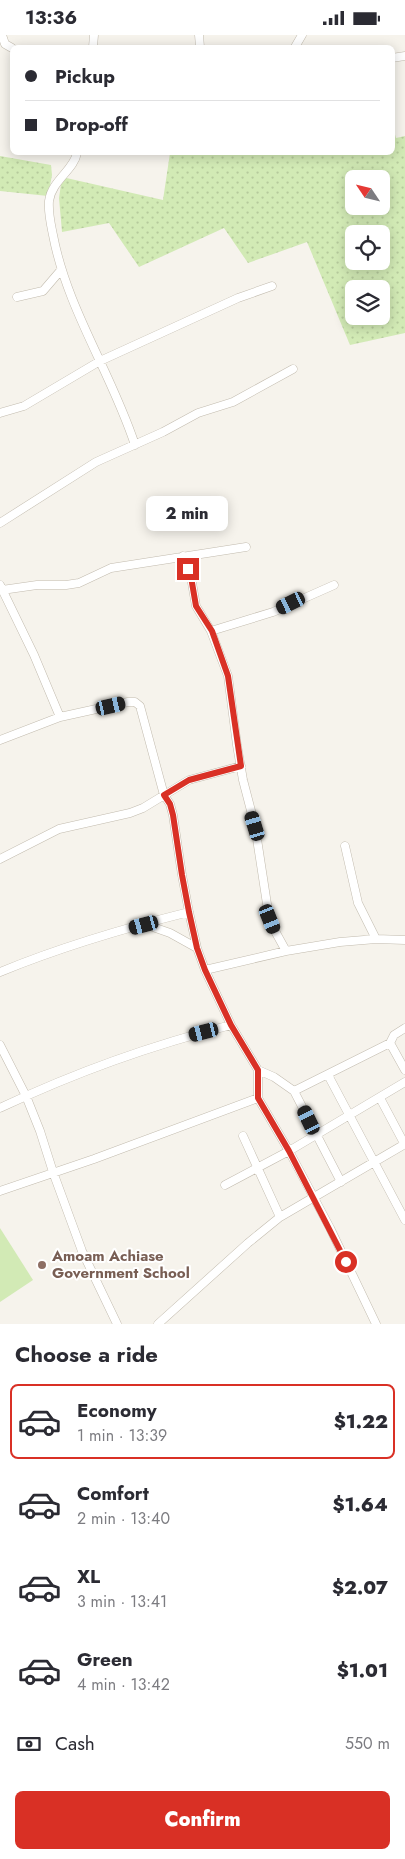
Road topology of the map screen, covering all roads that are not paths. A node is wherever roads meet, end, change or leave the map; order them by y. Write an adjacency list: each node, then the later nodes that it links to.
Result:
1 (2, 35): 2 (street)
2 (10, 47)
3 (76, 155): 4 (street)
4 (61, 270): 6 (street); 7 (street)
5 (272, 286): 7 (street)
6 (17, 297)
7 (100, 361): 9 (street); 10 (street)
8 (293, 369): 10 (street)
9 (0, 413)
10 (135, 445): 11 (street)
11 (0, 523)
12 (246, 547): 13 (street)
13 (184, 556): 15 (street); 16 (street)
14 (334, 585): 16 (street)
15 (1, 588): 17 (street)
16 (212, 631): 19 (street)
17 (60, 717): 18 (street); 20 (street)
18 (0, 740)
19 (241, 766): 20 (street); 28 (street)
20 (164, 795): 22 (street); 23 (street)
21 (346, 846): 25 (street)
22 (0, 859)
23 (189, 912): 24 (street); 27 (street)
24 (144, 925): 27 (street); 30 (street)
25 (376, 939): 26 (street); 28 (street)
26 (405, 940)
27 (197, 948): 29 (street)
28 (286, 951): 29 (street)
29 (205, 970): 31 (street)
30 (0, 972)
31 (231, 1025): 35 (street); 40 (street)
32 (405, 1027): 33 (street)
33 (390, 1043): 36 (street); 37 (street)
34 (0, 1045): 40 (street)
35 (258, 1070): 39 (street); 41 (street)
36 (405, 1071)
37 (328, 1075): 39 (street); 44 (street)
38 (405, 1082): 42 (street)
39 (294, 1091): 46 (street)
40 (26, 1096): 43 (street); 51 (street)
41 (258, 1098): 48 (street); 51 (street)
42 (380, 1098): 44 (street); 47 (street)
43 (0, 1108)
44 (350, 1115): 46 (street); 49 (street)
45 (243, 1135): 50 (street)
46 (316, 1135): 48 (street); 52 (street)
47 (405, 1145): 49 (street)
48 (289, 1151): 50 (street); 55 (street)
49 (375, 1163): 52 (street); 57 (street)
50 (258, 1169): 53 (street); 56 (street)
51 (53, 1172): 54 (street); 58 (street)
52 (341, 1182): 55 (street)
53 (225, 1185)
54 (0, 1191)
55 (314, 1197): 56 (street); 60 (street)
56 (280, 1217): 59 (street)
57 (405, 1220)
58 (116, 1324)
59 (158, 1324)
60 (376, 1324)

